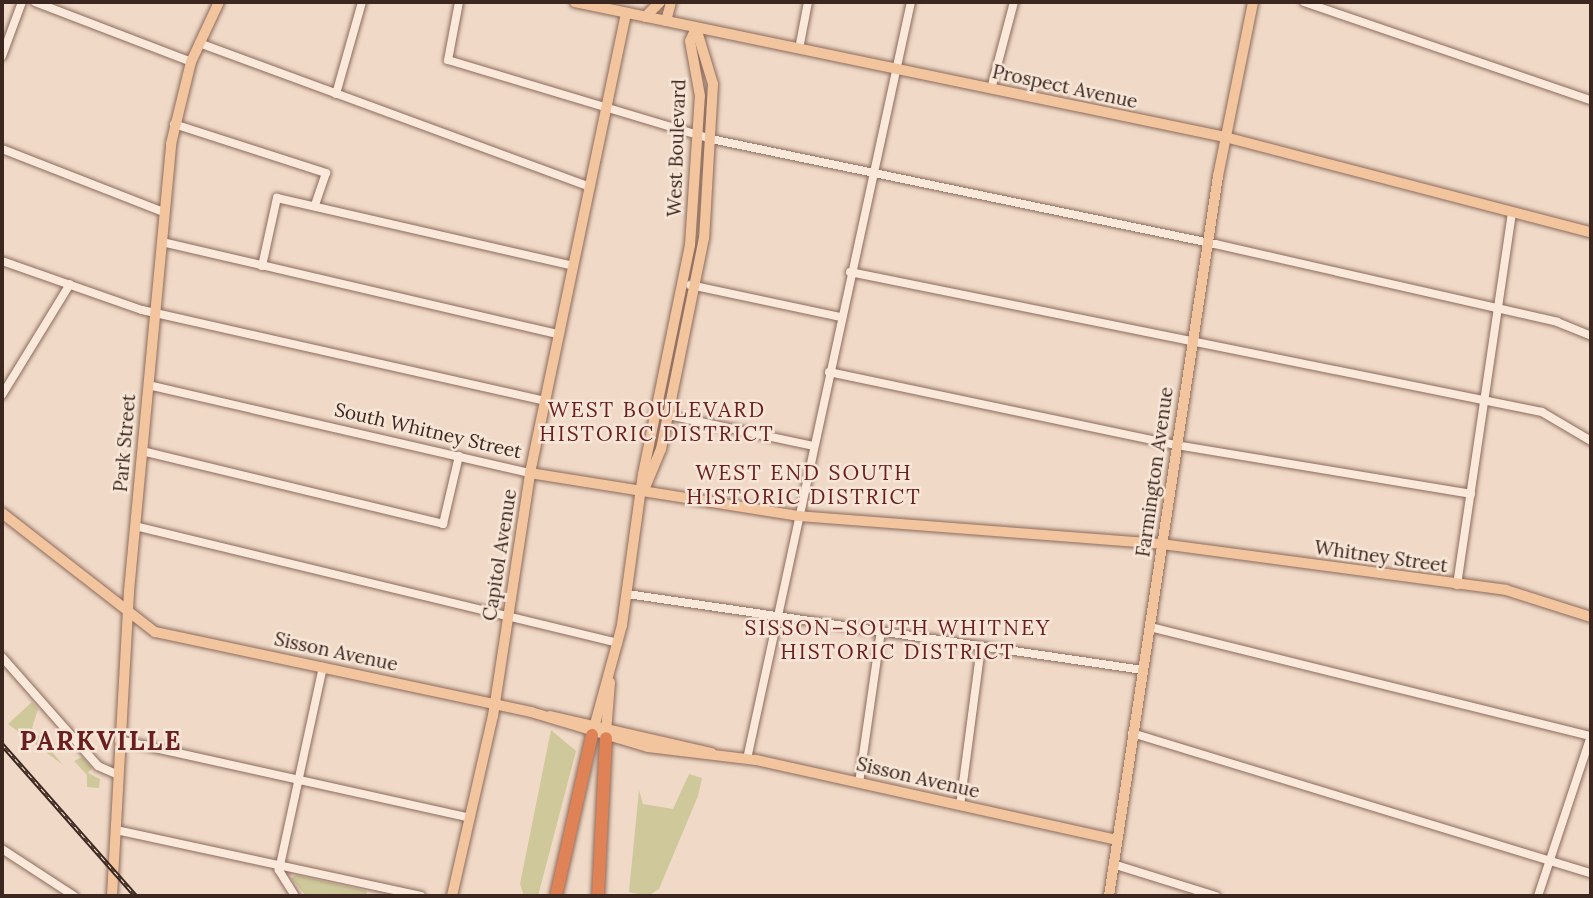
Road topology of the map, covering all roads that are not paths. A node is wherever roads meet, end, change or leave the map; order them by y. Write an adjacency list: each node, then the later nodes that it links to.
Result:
1 (22, 2): 22 (street)
2 (35, 2): 23 (street)
3 (219, 2): 19 (main road, Park Street)
4 (362, 2): 26 (street)
5 (459, 2): 28 (street)
6 (575, 2): 15 (main road, Prospect Avenue)
7 (660, 2): 16 (main road)
8 (671, 2): 17 (main road)
9 (808, 2): 20 (street)
10 (911, 2): 24 (street)
11 (1014, 2): 25 (street)
12 (1253, 2): 21 (main road, Farmington Avenue)
13 (1260, 2): 21 (main road, Farmington Avenue)
14 (1304, 2): 27 (street)
15 (626, 13): 16 (main road, Prospect Avenue); 28 (main road, Capitol Avenue)
16 (645, 16): 17 (main road, Prospect Avenue)
17 (666, 21): 18 (main road, Prospect Avenue)
18 (696, 28): 20 (main road, Prospect Avenue); 30 (main road, West Boulevard); 32 (main road, West Boulevard)
19 (199, 43): 23 (main road, Park Street); 26 (street)
20 (799, 49): 24 (main road, Prospect Avenue)
21 (1244, 55): 31 (main road, Farmington Avenue)
22 (2, 56)
23 (191, 62): 29 (main road, Park Street)
24 (894, 69): 25 (main road, Prospect Avenue); 34 (street)
25 (991, 89): 31 (main road, Prospect Avenue)
26 (336, 94): 35 (street)
27 (1591, 100)
28 (606, 107): 30 (street); 35 (main road, Capitol Avenue)
29 (174, 124): 36 (street); 37 (main road, Park Street)
30 (698, 135): 32 (street); 38 (main road, West Boulevard)
31 (1225, 137): 40 (main road, Prospect Avenue); 45 (main road, Farmington Avenue)
32 (711, 139): 34 (street); 39 (main road, West Boulevard)
33 (2, 149): 37 (street)
34 (872, 172): 45 (street); 49 (street)
35 (590, 187): 48 (main road, Capitol Avenue)
36 (315, 205): 47 (street); 48 (street)
37 (164, 212): 44 (main road, Park Street)
38 (693, 213): 39 (main road); 51 (main road, West Boulevard)
39 (706, 214): 52 (main road, West Boulevard)
40 (1512, 214): 41 (main road, Prospect Avenue); 53 (street)
41 (1544, 222): 42 (main road, Prospect Avenue); 43 (main road, Prospect Avenue)
42 (1591, 232)
43 (1591, 238)
44 (162, 242): 47 (street); 54 (main road, Park Street)
45 (1207, 243): 53 (street); 58 (main road, Farmington Avenue)
46 (2, 261): 50 (street)
47 (262, 265): 56 (street)
48 (573, 266): 56 (main road, Capitol Avenue)
49 (850, 272): 55 (street); 58 (street)
50 (70, 284): 54 (street); 61 (street)
51 (683, 284): 52 (street); 64 (main road, West Boulevard)
52 (696, 286): 55 (street); 64 (main road, West Boulevard)
53 (1497, 309): 57 (street); 63 (street)
54 (155, 313): 60 (main road, Park Street); 62 (street)
55 (841, 317): 59 (street)
56 (558, 334): 62 (main road, Capitol Avenue)
57 (1591, 336)
58 (1192, 343): 63 (street); 66 (main road, Farmington Avenue)
59 (829, 373): 66 (street); 67 (street)
60 (148, 385): 68 (main road, Park Street); 69 (street, South Whitney Street)
61 (2, 395)
62 (545, 401): 70 (main road, Capitol Avenue)
63 (1484, 401): 65 (street); 72 (street)
64 (663, 414): 67 (street); 71 (main road, West Boulevard)
65 (1591, 441)
66 (1176, 445): 72 (street); 76 (main road, Farmington Avenue)
67 (813, 446): 74 (street)
68 (142, 451): 69 (street); 75 (main road, Park Street)
69 (459, 456): 70 (street, South Whitney Street)
70 (530, 472): 71 (main road, South Whitney Street); 82 (main road, Capitol Avenue)
71 (644, 490): 74 (main road, South Whitney Street); 78 (main road, West Boulevard)
72 (1471, 494): 77 (street)
73 (2, 513): 79 (main road, Sisson Avenue)
74 (798, 516): 76 (main road, South Whitney Street); 80 (street)
75 (135, 526): 79 (main road, Park Street); 82 (street)
76 (1162, 544): 77 (main road, Whitney Street); 83 (main road, Farmington Avenue)
77 (1457, 585): 81 (main road, Whitney Street)
78 (627, 594): 80 (street); 85 (main road, West Boulevard)
79 (127, 614): 88 (main road, Sisson Avenue); 96 (main road, Park Street)
80 (776, 617): 84 (street); 97 (street)
81 (1591, 617)
82 (508, 618): 85 (street); 91 (main road, Capitol Avenue)
83 (1150, 627): 89 (main road, Farmington Avenue); 95 (street)
84 (881, 631): 86 (street); 100 (street)
85 (618, 643): 90 (main road, West Boulevard)
86 (981, 647): 89 (street); 101 (street)
87 (2, 657): 98 (street)
88 (323, 667): 91 (main road, Sisson Avenue); 99 (street)
89 (1143, 670): 94 (main road, Farmington Avenue)
90 (610, 680): 92 (main road, West Boulevard); 93 (main road, West Boulevard)
91 (495, 705): 92 (main road, Sisson Avenue); 102 (main road, Capitol Avenue)
92 (594, 729): 93 (main road, Sisson Avenue); 115 (highway)
93 (607, 732): 97 (main road, Sisson Avenue); 116 (highway)
94 (1132, 733): 104 (main road, Farmington Avenue); 106 (street)
95 (1591, 736): 106 (street)
96 (119, 740): 98 (main road, Park Street); 99 (street)
97 (747, 759): 100 (main road, Sisson Avenue)
98 (118, 775): 103 (main road, Park Street)
99 (298, 780): 102 (street); 108 (street)
100 (859, 783): 101 (main road, Sisson Avenue)
101 (960, 806): 104 (main road, Sisson Avenue)
102 (470, 818): 114 (main road, Capitol Avenue)
103 (116, 830): 108 (street); 111 (main road, Park Street)
104 (1116, 840): 107 (main road, Farmington Avenue)
105 (2, 849): 110 (street)
106 (1550, 860): 109 (street); 119 (street)
107 (1114, 864): 117 (main road, Farmington Avenue); 118 (street)
108 (280, 865): 112 (street); 113 (street)
109 (1591, 873)
110 (74, 896)
111 (112, 896)
112 (295, 896)
113 (421, 896)
114 (453, 896)
115 (556, 896)
116 (598, 896)
117 (1109, 896)
118 (1216, 896)
119 (1538, 896)

